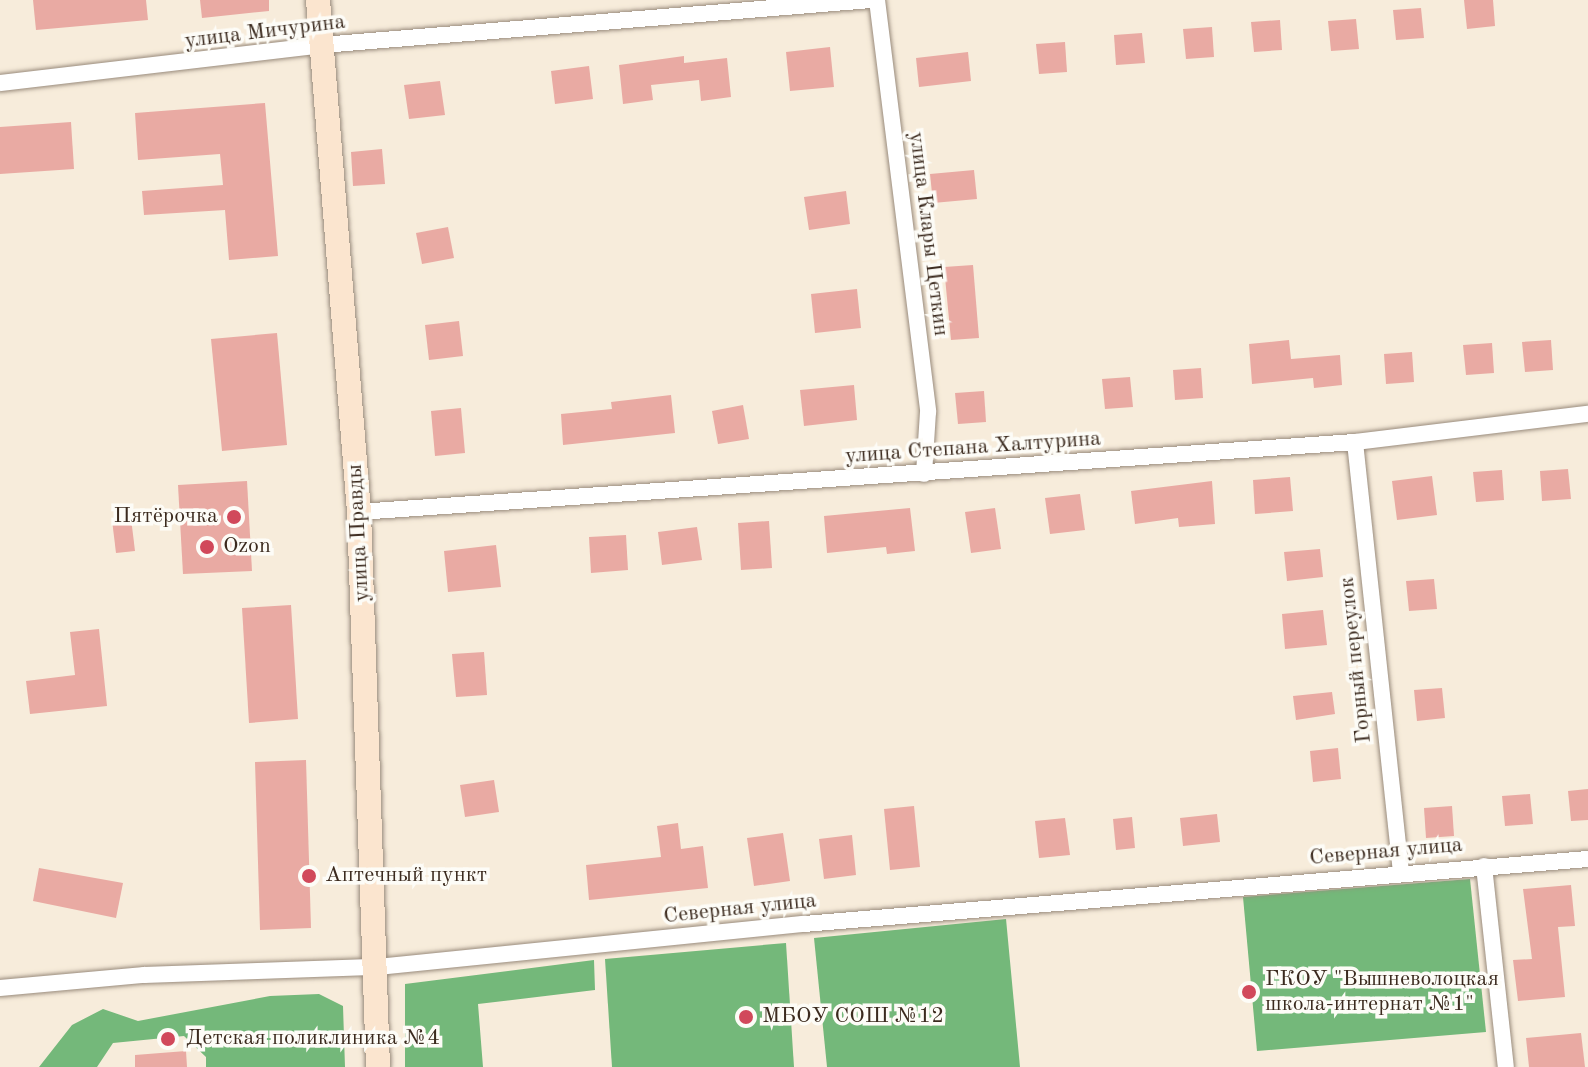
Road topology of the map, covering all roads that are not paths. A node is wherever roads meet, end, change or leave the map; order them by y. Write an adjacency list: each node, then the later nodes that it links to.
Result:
1 (318, 0): 4 (street, улица Правды)
2 (871, 0): 4 (street, улица Мичурина)
3 (877, 0): 8 (street, улица Клары Цеткин)
4 (322, 45): 5 (street, улица Мичурина); 9 (street, улица Правды)
5 (0, 83)
6 (1588, 414): 7 (street, улица Степана Халтурина)
7 (1355, 442): 8 (street, улица Степана Халтурина); 12 (street, Горный переулок)
8 (924, 474): 9 (street, улица Степана Халтурина)
9 (359, 512): 13 (street, улица Правды)
10 (1588, 859): 11 (street, Северная улица)
11 (1484, 866): 12 (street, Северная улица); 16 (street, Северная улица)
12 (1401, 873): 13 (street, Северная улица)
13 (378, 967): 14 (street, Северная улица); 15 (street, улица Правды)
14 (0, 988)
15 (378, 1067)
16 (1506, 1067)

